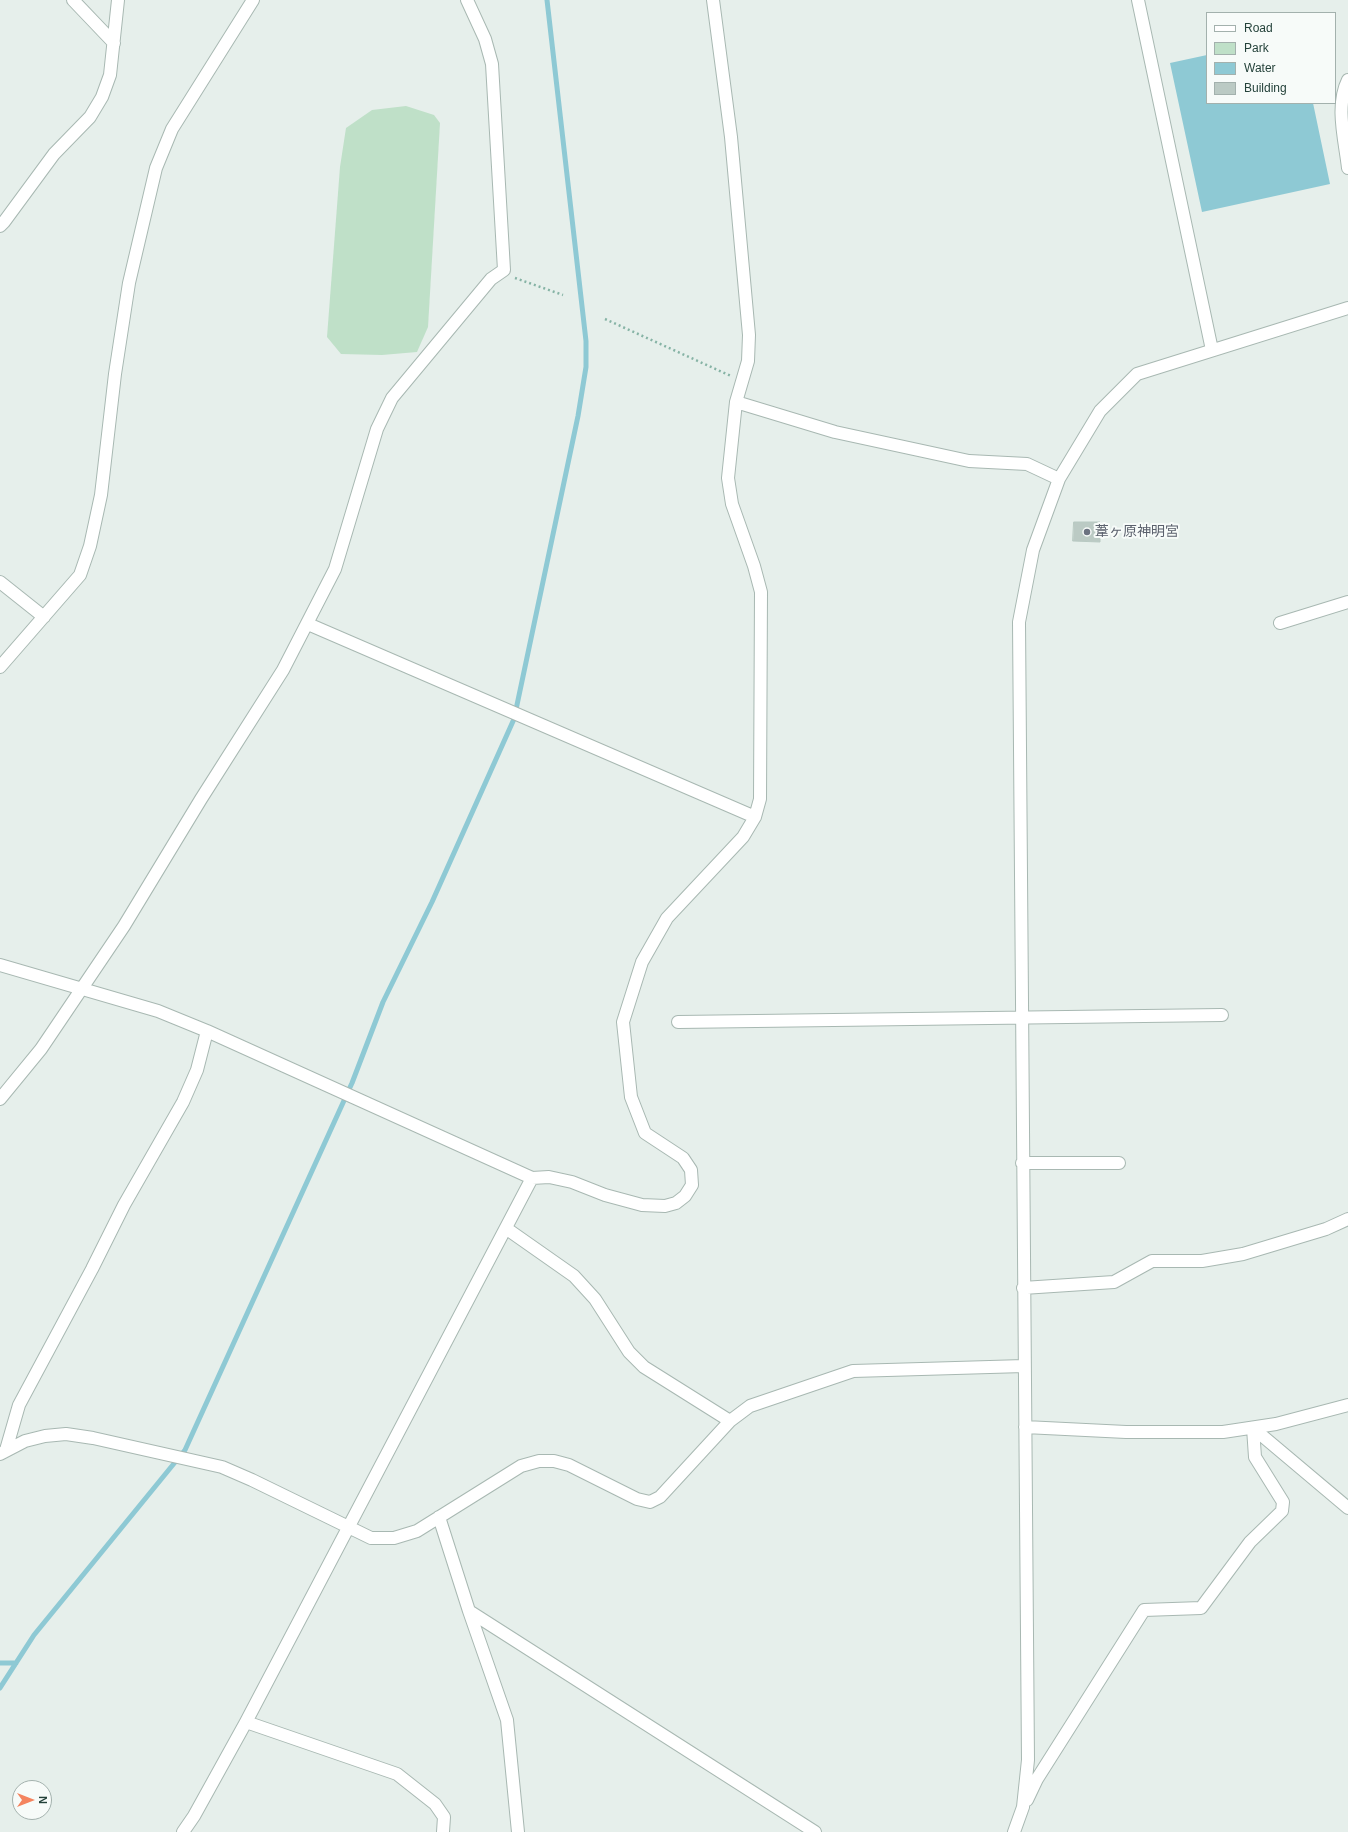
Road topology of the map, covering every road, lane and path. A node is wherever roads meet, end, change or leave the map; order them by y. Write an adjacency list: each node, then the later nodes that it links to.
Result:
1 (73, 0): 7 (street)
2 (118, 0): 7 (street)
3 (253, 0): 21 (street)
4 (467, 0): 11 (street)
5 (713, 0): 16 (street)
6 (1138, 0): 15 (street)
7 (114, 43): 10 (street)
8 (1348, 80): 9 (street)
9 (1348, 168)
10 (0, 226)
11 (504, 270): 12 (path); 23 (street)
12 (563, 295)
13 (1348, 308): 15 (street)
14 (605, 319): 16 (path)
15 (1212, 350): 18 (street)
16 (742, 381): 17 (street)
17 (736, 402): 18 (street); 25 (street)
18 (1060, 479): 29 (street)
19 (0, 582): 21 (street)
20 (1348, 602): 22 (street)
21 (44, 617): 24 (street)
22 (1280, 623)
23 (308, 624): 25 (street); 27 (street)
24 (0, 668)
25 (755, 817): 35 (street)
26 (0, 965): 27 (street)
27 (82, 989): 31 (street); 32 (street)
28 (1222, 1016): 29 (street)
29 (1021, 1017): 30 (street); 34 (street)
30 (678, 1022)
31 (207, 1031): 35 (street); 44 (street)
32 (0, 1099)
33 (1119, 1163): 34 (street)
34 (1022, 1164): 38 (street)
35 (532, 1178): 37 (street)
36 (1348, 1220): 38 (street)
37 (507, 1229): 41 (street); 47 (street)
38 (1023, 1288): 39 (street)
39 (1024, 1366): 41 (street); 42 (street)
40 (1348, 1406): 43 (street)
41 (730, 1421): 46 (street)
42 (1025, 1427): 43 (street); 50 (street)
43 (1253, 1428): 45 (street); 50 (street)
44 (3, 1452): 47 (street)
45 (1348, 1508)
46 (439, 1517): 47 (street); 48 (street)
47 (348, 1528): 49 (street)
48 (469, 1611): 53 (street); 54 (street)
49 (246, 1722): 51 (street); 52 (street)
50 (1023, 1807): 55 (street)
51 (183, 1832)
52 (443, 1832)
53 (518, 1832)
54 (815, 1832)
55 (1014, 1832)

